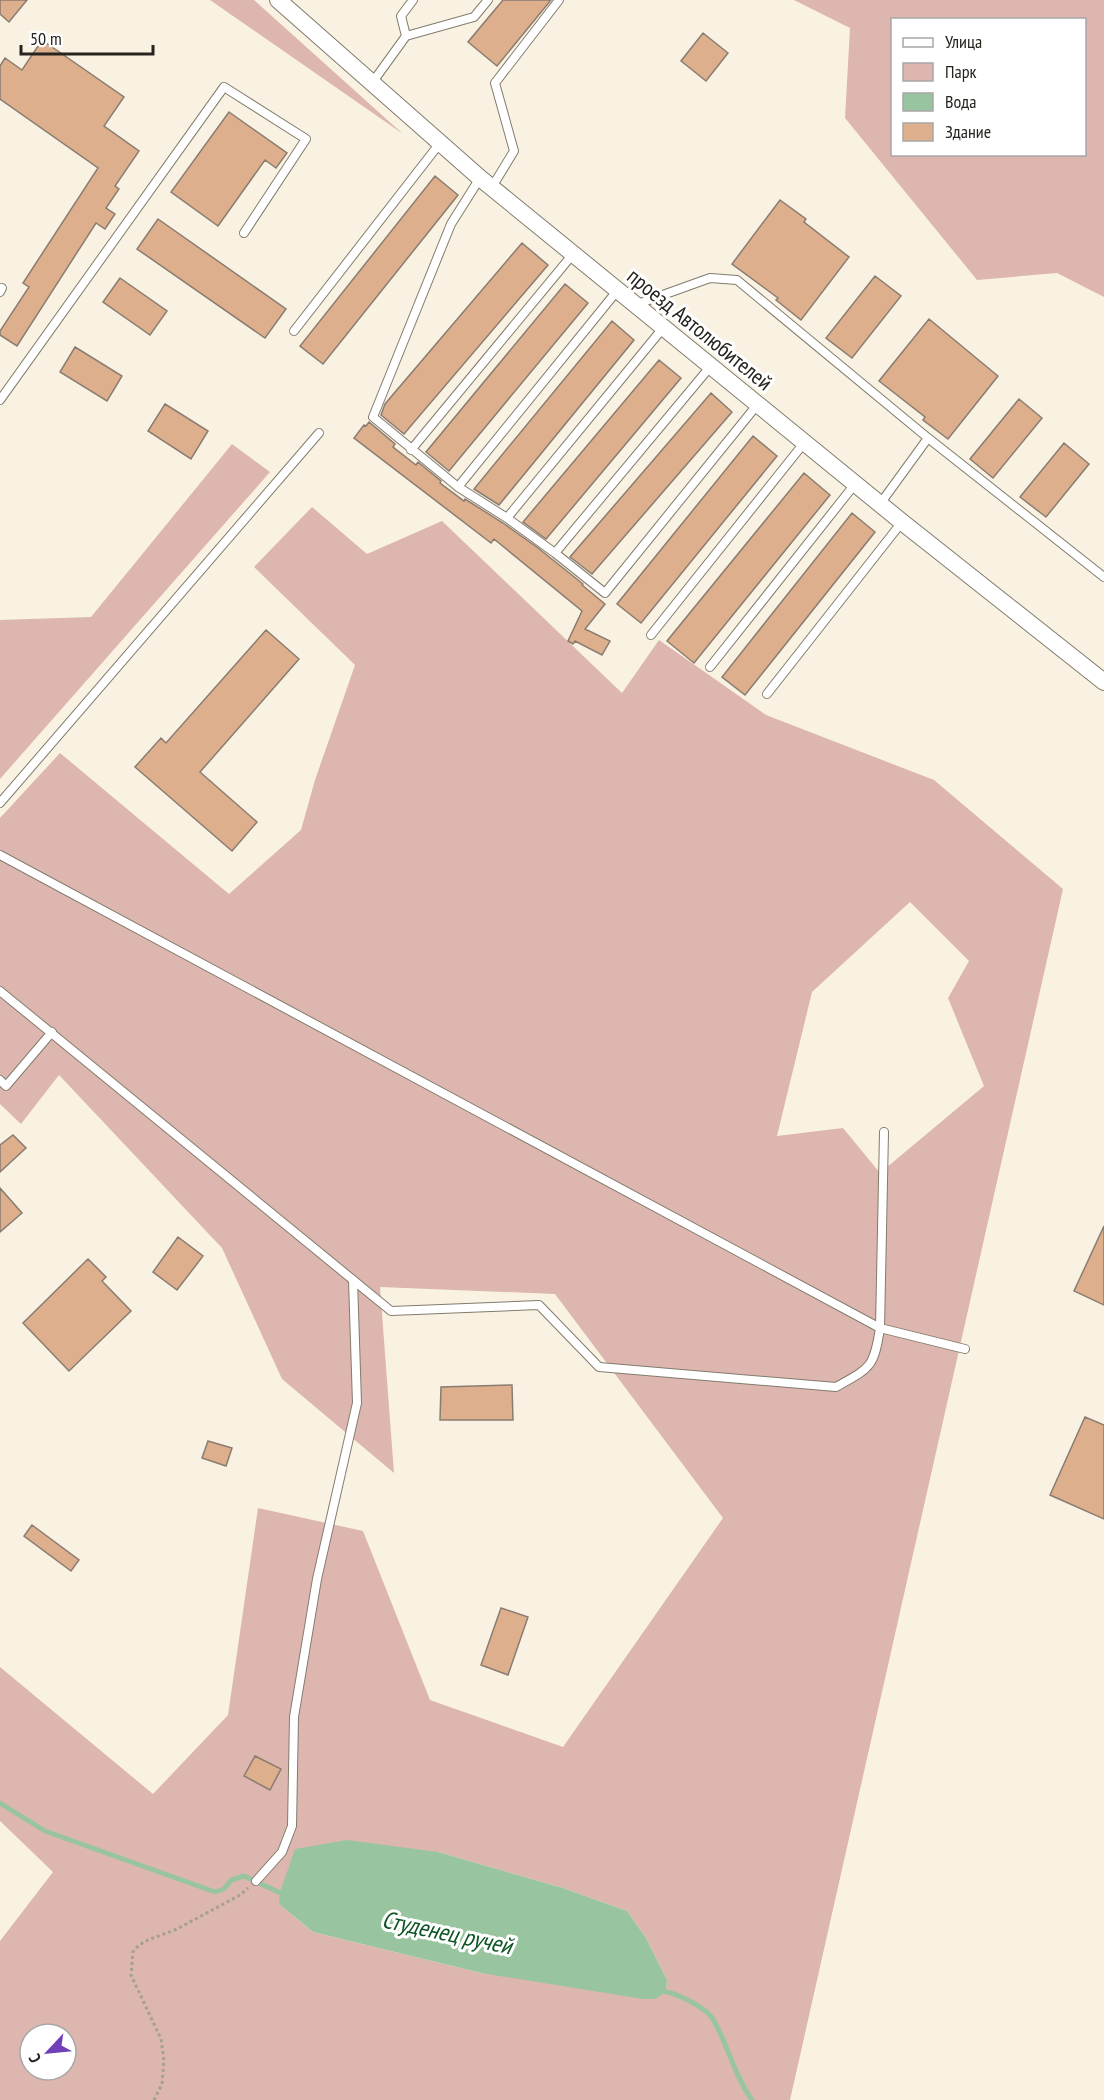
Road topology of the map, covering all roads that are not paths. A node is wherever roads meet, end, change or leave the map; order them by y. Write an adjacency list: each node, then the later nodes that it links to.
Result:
1 (278, 0): 6 (street, проезд Автолюбителей)
2 (413, 0): 5 (lane)
3 (488, 0): 5 (lane)
4 (559, 0): 8 (lane)
5 (406, 36): 6 (lane)
6 (372, 83): 7 (street, проезд Автолюбителей)
7 (440, 143): 8 (street, проезд Автолюбителей); 14 (lane)
8 (486, 183): 10 (street, проезд Автолюбителей); 21 (lane)
9 (244, 232): 16 (lane)
10 (573, 254): 11 (street, проезд Автолюбителей); 21 (lane)
11 (617, 291): 12 (street, проезд Автолюбителей); 23 (lane)
12 (635, 306): 13 (street, проезд Автолюбителей); 19 (lane)
13 (663, 328): 15 (street, проезд Автолюбителей); 25 (lane)
14 (294, 332)
15 (710, 367): 17 (street, проезд Автолюбителей); 27 (lane)
16 (0, 400)
17 (758, 405): 20 (street, проезд Автолюбителей); 27 (lane)
18 (319, 433): 33 (lane)
19 (928, 438): 24 (lane); 28 (lane)
20 (804, 443): 22 (street, проезд Автолюбителей); 29 (lane)
21 (411, 450): 23 (lane)
22 (855, 484): 24 (street, проезд Автолюбителей); 30 (lane)
23 (458, 487): 25 (lane)
24 (880, 504): 26 (street, проезд Автолюбителей)
25 (507, 518): 27 (lane)
26 (902, 522): 31 (street, проезд Автолюбителей); 32 (lane)
27 (555, 553)
28 (1104, 577)
29 (651, 635)
30 (710, 667)
31 (1104, 682)
32 (767, 694)
33 (0, 803)
34 (0, 855): 40 (lane)
35 (0, 991): 36 (lane)
36 (52, 1032): 37 (lane); 39 (lane)
37 (0, 1080)
38 (884, 1132): 40 (lane)
39 (353, 1280): 40 (lane); 42 (lane)
40 (880, 1328): 41 (lane)
41 (964, 1349)
42 (256, 1881)

